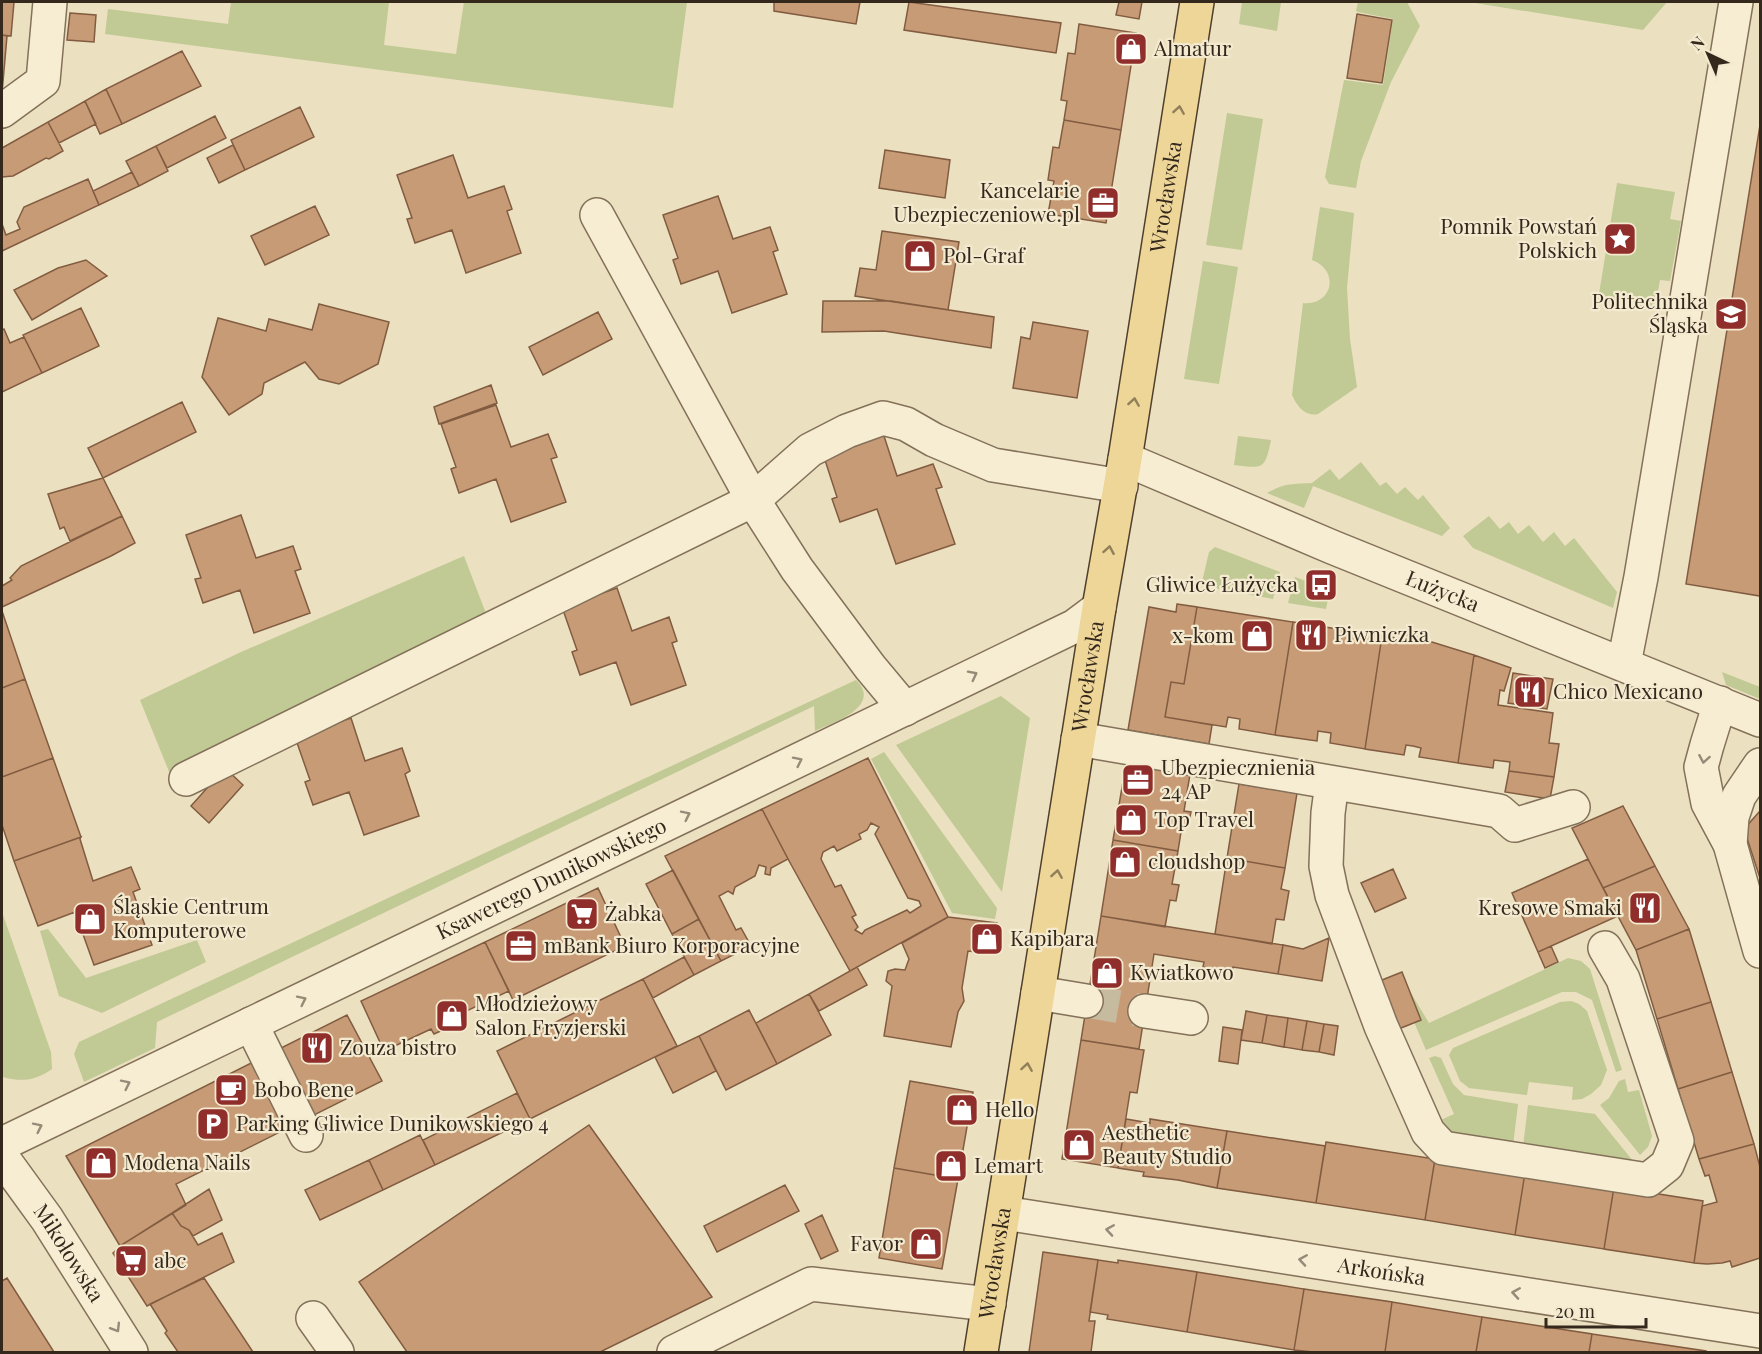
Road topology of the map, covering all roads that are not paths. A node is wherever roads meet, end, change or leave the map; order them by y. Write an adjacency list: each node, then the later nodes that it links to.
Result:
1 (50, 2): 4 (street)
2 (1197, 2): 6 (main road, Wrocławska, one-way to 2)
3 (1736, 2): 9 (street)
4 (2, 111)
5 (597, 215): 7 (street)
6 (1123, 473): 7 (street, Łużycka); 8 (main road, Wrocławska, one-way to 6); 9 (street, Łużycka)
7 (753, 500): 11 (street); 15 (street, Łużycka)
8 (1099, 608): 11 (street, Ksawerego Dunikowskiego, one-way to 8); 13 (main road, Wrocławska)
9 (1624, 664): 10 (street, Łużycka)
10 (1720, 703): 12 (street, Łużycka); 18 (street, one-way to 18)
11 (904, 710): 25 (street, Ksawerego Dunikowskiego, one-way to 11)
12 (1761, 720)
13 (1078, 739): 16 (street); 21 (main road, Wrocławska, one-way to 13)
14 (1761, 765): 18 (street)
15 (186, 779)
16 (1332, 783): 17 (street); 19 (street)
17 (1573, 807)
18 (1730, 844): 20 (street)
19 (1605, 948)
20 (1761, 951)
21 (1038, 993): 22 (street); 29 (main road, Wrocławska, one-way to 21)
22 (1086, 1001)
23 (1145, 1011): 24 (street)
24 (1191, 1018)
25 (251, 1024): 26 (street); 27 (street, Ksawerego Dunikowskiego, one-way to 25)
26 (306, 1135)
27 (2, 1144)
28 (2, 1157): 33 (street, Mikołowska, one-way to 33)
29 (1004, 1213): 30 (main road, Wrocławska); 32 (street, Arkońska, one-way to 29)
30 (989, 1304): 35 (street); 36 (main road, Wrocławska)
31 (313, 1318): 34 (street)
32 (1761, 1331)
33 (131, 1353)
34 (337, 1353)
35 (674, 1353)
36 (981, 1353)

